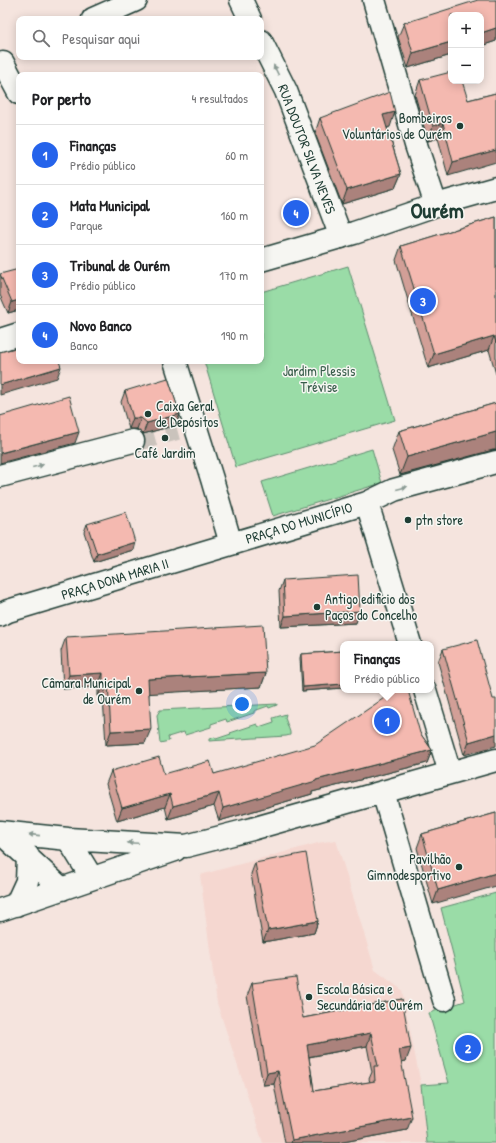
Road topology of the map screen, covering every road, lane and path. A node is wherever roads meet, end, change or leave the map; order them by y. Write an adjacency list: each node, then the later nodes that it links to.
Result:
1 (136, 0): 4 (street)
2 (241, 0): 5 (street)
3 (374, 0): 10 (street)
4 (100, 16)
5 (249, 16)
6 (264, 47): 11 (street, RUA DOUTOR SILVA NEVES, one-way to 6)
7 (7, 60): 8 (street)
8 (16, 85)
9 (496, 188): 10 (street)
10 (436, 206): 11 (street)
11 (342, 237): 12 (street)
12 (264, 259)
13 (16, 335): 14 (street)
14 (0, 340)
15 (175, 364): 20 (street, PRAÇA DO MUNICÍPIO)
16 (133, 441): 18 (street, one-way to 16)
17 (496, 462): 19 (street, PRAÇA DO MUNICÍPIO, one-way to 17)
18 (0, 476)
19 (367, 503): 20 (street, PRAÇA DO MUNICÍPIO); 22 (street)
20 (231, 544): 21 (street, PRAÇA DONA MARIA II)
21 (0, 615)
22 (409, 641)
23 (426, 693): 25 (street)
24 (496, 760): 25 (street)
25 (450, 773): 26 (street)
26 (383, 792): 29 (street); 34 (street)
27 (0, 832): 28 (street, one-way to 27); 30 (street)
28 (68, 839): 29 (street, one-way to 28); 31 (street)
29 (186, 846): 31 (street)
30 (28, 856): 32 (street); 33 (street)
31 (92, 878): 32 (street)
32 (62, 889): 33 (street)
33 (8, 907)
34 (444, 1000)

